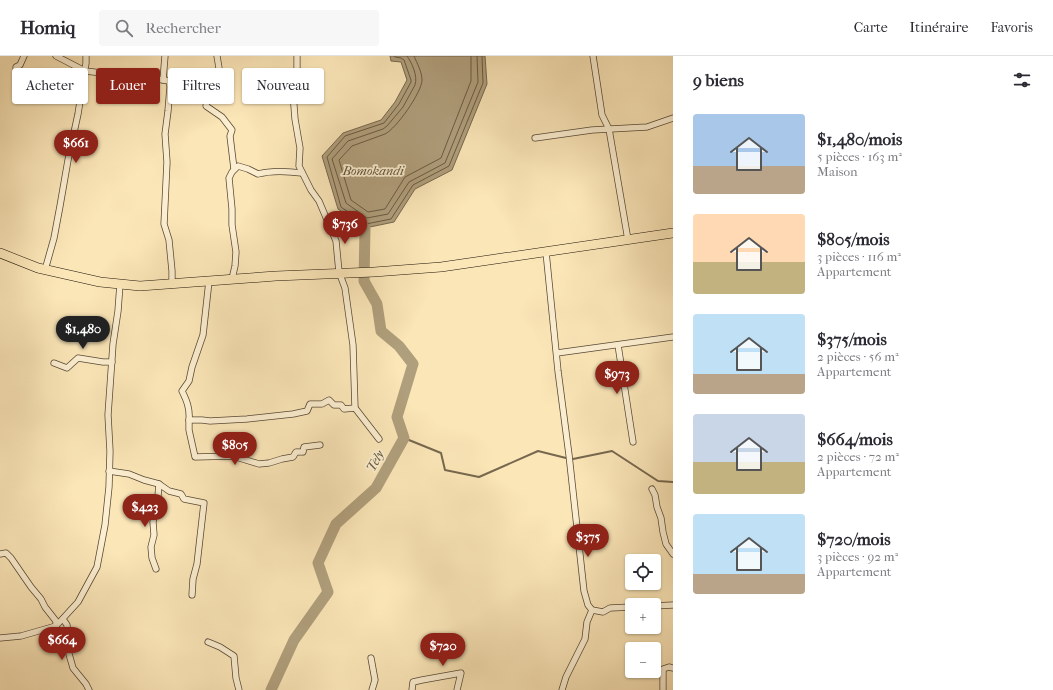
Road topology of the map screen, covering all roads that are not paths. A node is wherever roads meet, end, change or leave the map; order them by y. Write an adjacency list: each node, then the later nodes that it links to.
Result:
1 (24, 56): 8 (street)
2 (56, 56): 9 (street)
3 (86, 56): 10 (street)
4 (164, 56): 13 (street)
5 (217, 56): 11 (street)
6 (297, 56): 20 (street)
7 (593, 56): 17 (street)
8 (16, 68)
9 (79, 68)
10 (85, 68)
11 (219, 68)
12 (88, 71): 13 (street)
13 (166, 80): 30 (street)
14 (80, 104): 25 (street)
15 (206, 104): 19 (street)
16 (673, 118): 17 (street)
17 (609, 129): 18 (street); 22 (street)
18 (535, 138)
19 (234, 169): 20 (street); 27 (street)
20 (302, 173): 26 (street)
21 (673, 233): 22 (main road)
22 (628, 240): 23 (main road)
23 (546, 252): 26 (main road); 33 (street)
24 (0, 253): 25 (main road)
25 (45, 270): 29 (main road)
26 (339, 272): 27 (main road); 36 (street)
27 (232, 279): 28 (main road)
28 (210, 281): 30 (main road); 37 (street)
29 (120, 284): 30 (main road); 34 (street)
30 (172, 284)
31 (673, 337): 32 (street)
32 (618, 345): 33 (street); 39 (street)
33 (557, 353): 51 (street)
34 (112, 362): 35 (street); 41 (street)
35 (54, 363)
36 (355, 408): 37 (street); 38 (street)
37 (189, 420): 40 (street)
38 (379, 439)
39 (634, 442)
40 (320, 446)
41 (109, 471): 42 (street); 52 (street)
42 (159, 484): 46 (street); 47 (street)
43 (652, 489): 45 (street)
44 (0, 554): 53 (street)
45 (673, 554)
46 (156, 569)
47 (192, 595)
48 (673, 605): 49 (street)
49 (661, 606)
50 (625, 607): 51 (street)
51 (592, 610): 63 (street)
52 (63, 619): 53 (street); 58 (street)
53 (56, 626): 54 (street)
54 (0, 638)
55 (208, 642): 59 (street)
56 (371, 658): 60 (street)
57 (673, 668): 64 (street)
58 (89, 690)
59 (240, 690)
60 (372, 690)
61 (412, 690): 62 (street)
62 (458, 690)
63 (562, 690)
64 (664, 690)

